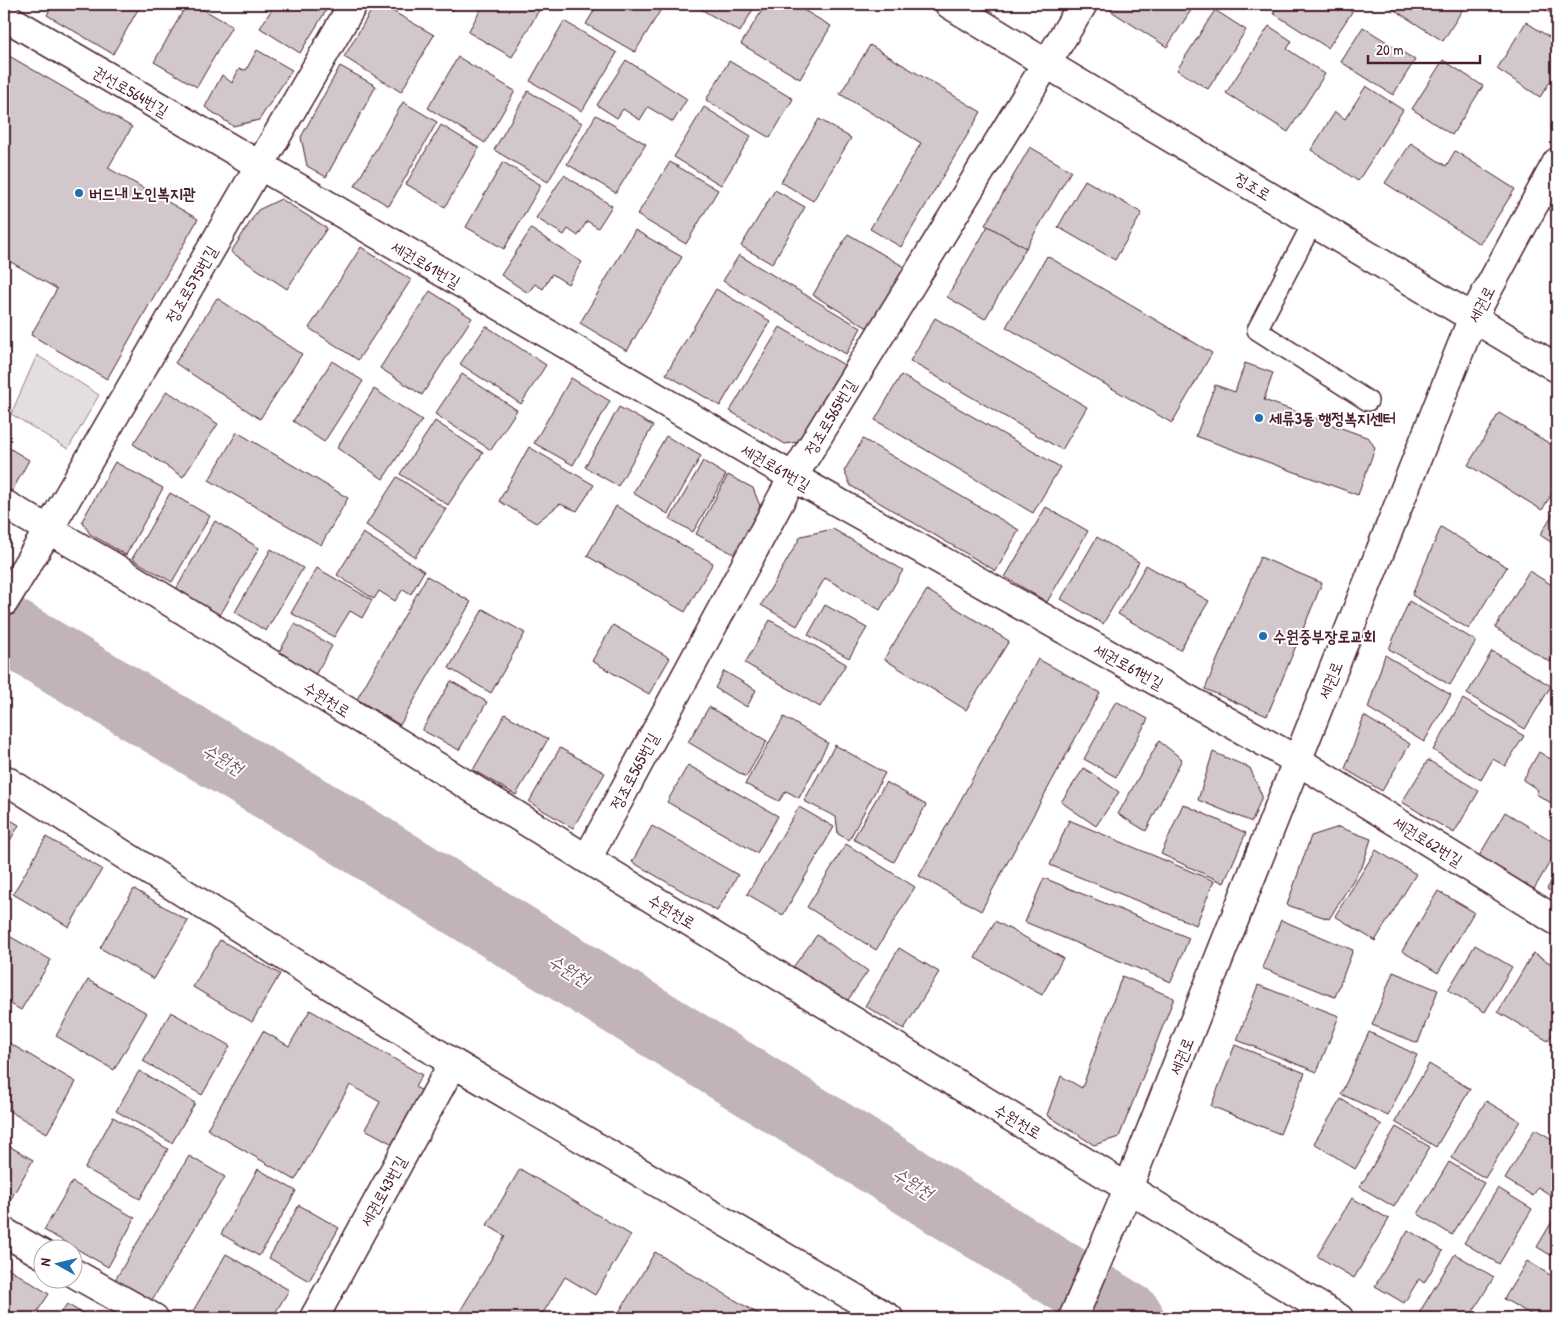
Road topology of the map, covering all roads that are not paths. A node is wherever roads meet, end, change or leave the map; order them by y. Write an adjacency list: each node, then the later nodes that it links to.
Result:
1 (353, 4): 7 (street, 정조로575번길)
2 (949, 4): 5 (street, 정조로)
3 (1083, 4): 5 (street, 정조로565번길)
4 (4, 16): 7 (street, 권선로564번길)
5 (1047, 64): 8 (street, 정조로); 12 (street, 정조로565번길)
6 (1557, 162): 9 (street, 세권로)
7 (259, 166): 12 (street, 세권로61번길); 14 (street, 정조로575번길)
8 (1313, 222): 9 (street, 정조로); 11 (lane)
9 (1473, 317): 10 (street, 정조로); 16 (street, 세권로)
10 (1557, 368)
11 (1368, 401)
12 (793, 477): 16 (street, 세권로61번길); 18 (street, 정조로565번길)
13 (4, 504): 14 (street, 수원천로)
14 (50, 529): 15 (street, 정조로575번길); 18 (street, 수원천로)
15 (4, 602)
16 (1298, 761): 19 (street, 세권로62번길); 21 (street, 세권로)
17 (4, 780): 20 (street)
18 (587, 859): 21 (street, 수원천로)
19 (1557, 921)
20 (453, 1063): 26 (street, 세권로43번길); 27 (street)
21 (1125, 1197): 28 (street, 세권로); 29 (street, 수원천로)
22 (4, 1232): 23 (street)
23 (32, 1248)
24 (82, 1278): 25 (street)
25 (154, 1318)
26 (314, 1318)
27 (889, 1318)
28 (1073, 1318)
29 (1339, 1318)

